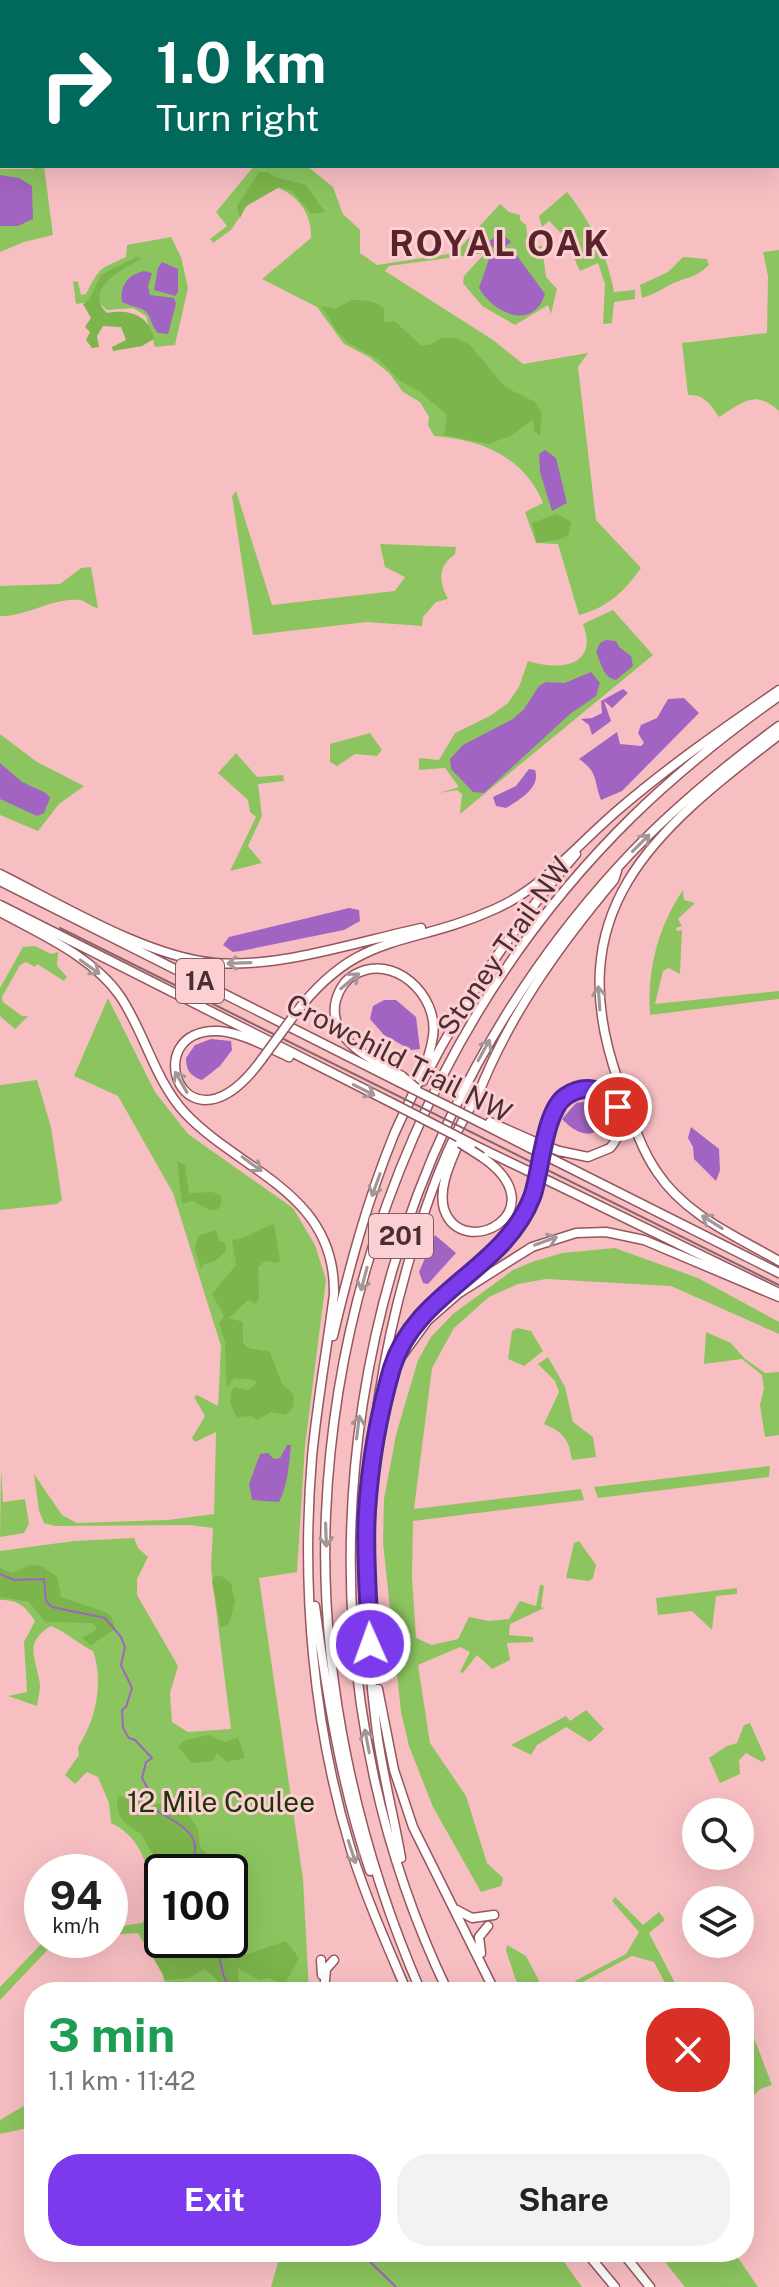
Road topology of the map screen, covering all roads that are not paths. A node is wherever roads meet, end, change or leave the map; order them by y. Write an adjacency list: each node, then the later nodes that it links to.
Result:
1 (779, 690): 5 (highway)
2 (779, 696): 30 (highway, Stoney Trail NW / 201, one-way to 30)
3 (779, 726): 6 (highway, Stoney Trail NW / 201, one-way to 3)
4 (779, 735): 18 (highway, one-way to 4)
5 (618, 810): 11 (highway); 17 (highway)
6 (619, 866): 14 (highway); 26 (highway, Stoney Trail NW / 201, one-way to 6)
7 (0, 874): 11 (highway, one-way to 7)
8 (0, 881): 13 (highway, Crowchild Trail NW / 1A)
9 (0, 905): 12 (highway, Crowchild Trail NW / 1A)
10 (0, 912): 21 (highway, one-way to 21)
11 (480, 915): 12 (highway, one-way to 12, bridge)
12 (337, 1076): 15 (highway, Crowchild Trail NW / 1A, one-way to 15, bridge)
13 (400, 1079): 16 (highway, Crowchild Trail NW, bridge); 17 (highway, one-way to 17)
14 (476, 1098): 15 (highway, bridge); 23 (highway)
15 (434, 1125): 20 (highway, Crowchild Trail NW / 1A, bridge)
16 (532, 1144): 19 (highway, Crowchild Trail NW, bridge); 22 (highway, bridge)
17 (389, 1152): 21 (highway, one-way to 21)
18 (779, 1261)
19 (779, 1273)
20 (779, 1295): 22 (highway, one-way to 20)
21 (327, 1356): 24 (highway)
22 (382, 1411): 23 (highway)
23 (367, 1509): 25 (highway)
24 (309, 1554): 30 (highway); 36 (highway, one-way to 36)
25 (369, 1621): 26 (highway); 27 (highway)
26 (400, 1871): 38 (highway, Stoney Trail NW / 201)
27 (456, 1909): 28 (highway); 33 (highway)
28 (494, 1915)
29 (488, 1926): 33 (highway)
30 (397, 1936): 37 (highway, Stoney Trail NW / 201)
31 (321, 1960): 34 (highway)
32 (334, 1960): 35 (highway)
33 (486, 1969): 39 (highway)
34 (323, 1982)
35 (325, 1982)
36 (403, 1982)
37 (417, 1982)
38 (443, 1982)
39 (491, 1982)
40 (594, 2262): 42 (highway)
41 (630, 2262): 43 (highway)
42 (614, 2287)
43 (650, 2287)

